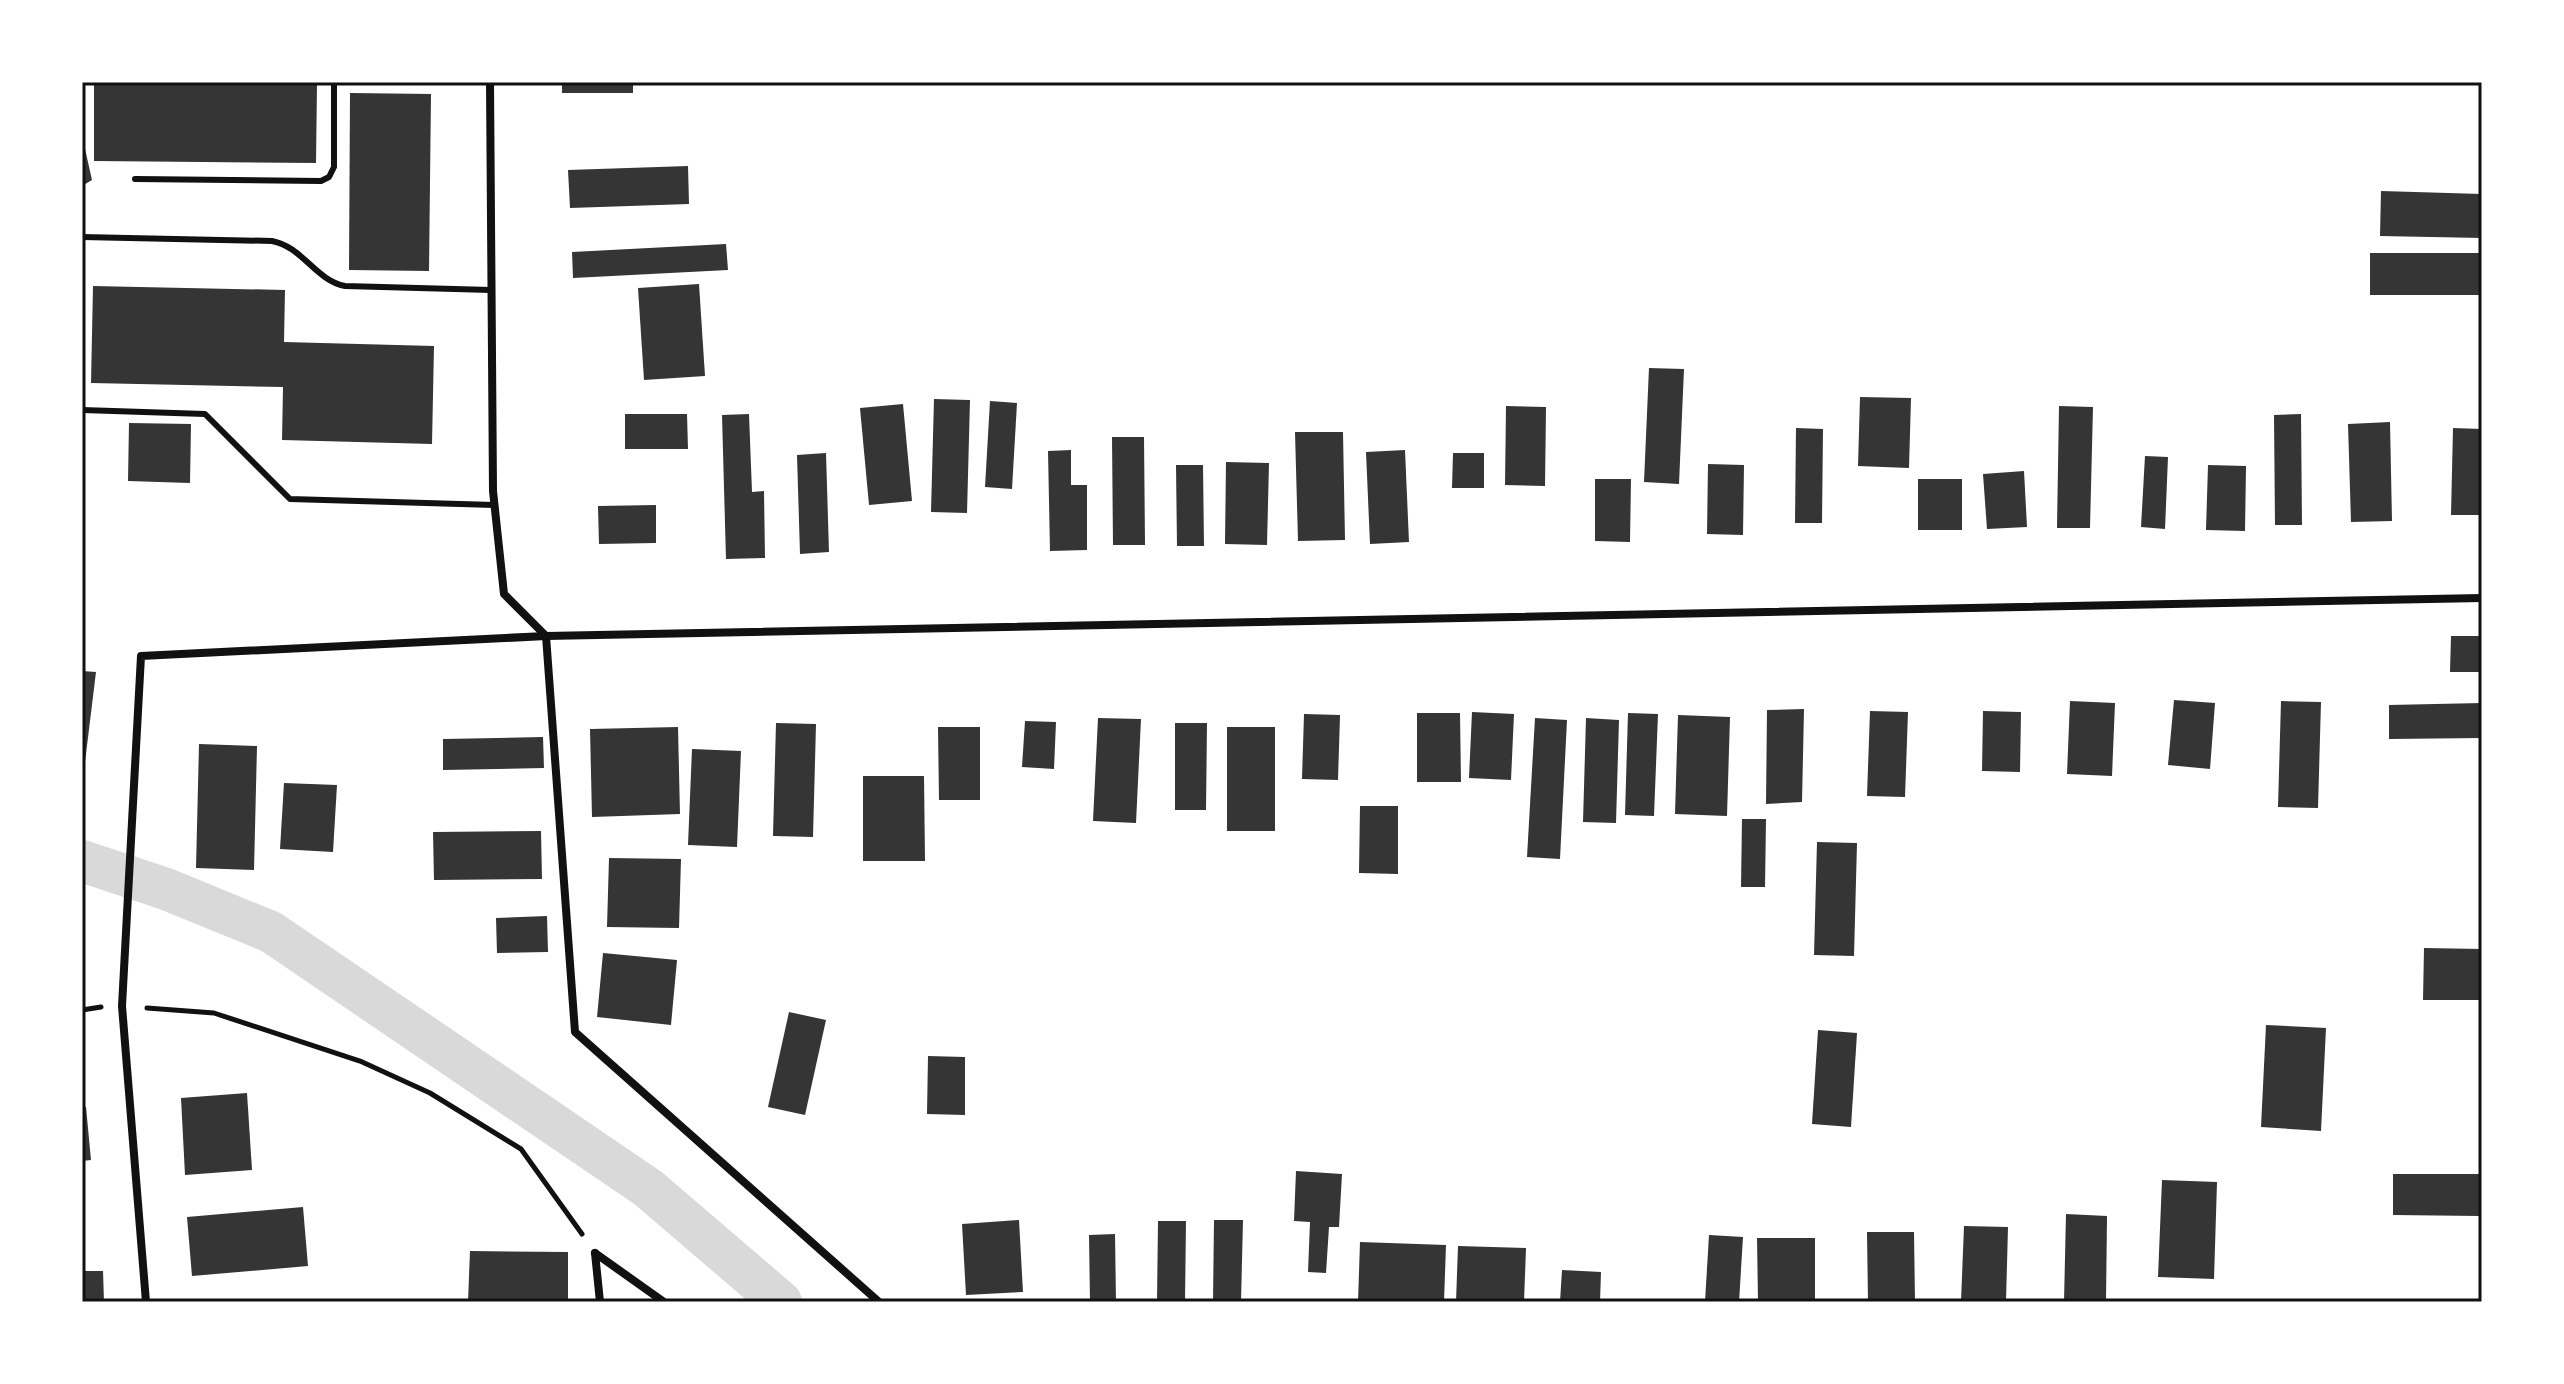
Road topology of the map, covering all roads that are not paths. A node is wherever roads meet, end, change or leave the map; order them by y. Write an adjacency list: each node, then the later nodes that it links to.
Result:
1 (334, 82): 3 (lane)
2 (490, 82): 5 (street)
3 (135, 179)
4 (82, 237): 5 (lane)
5 (491, 290): 7 (street)
6 (82, 410): 7 (lane)
7 (494, 505): 9 (street)
8 (2482, 598): 9 (street)
9 (546, 636): 10 (street); 13 (street)
10 (146, 1302)
11 (600, 1302): 12 (street)
12 (664, 1302)
13 (879, 1302)

